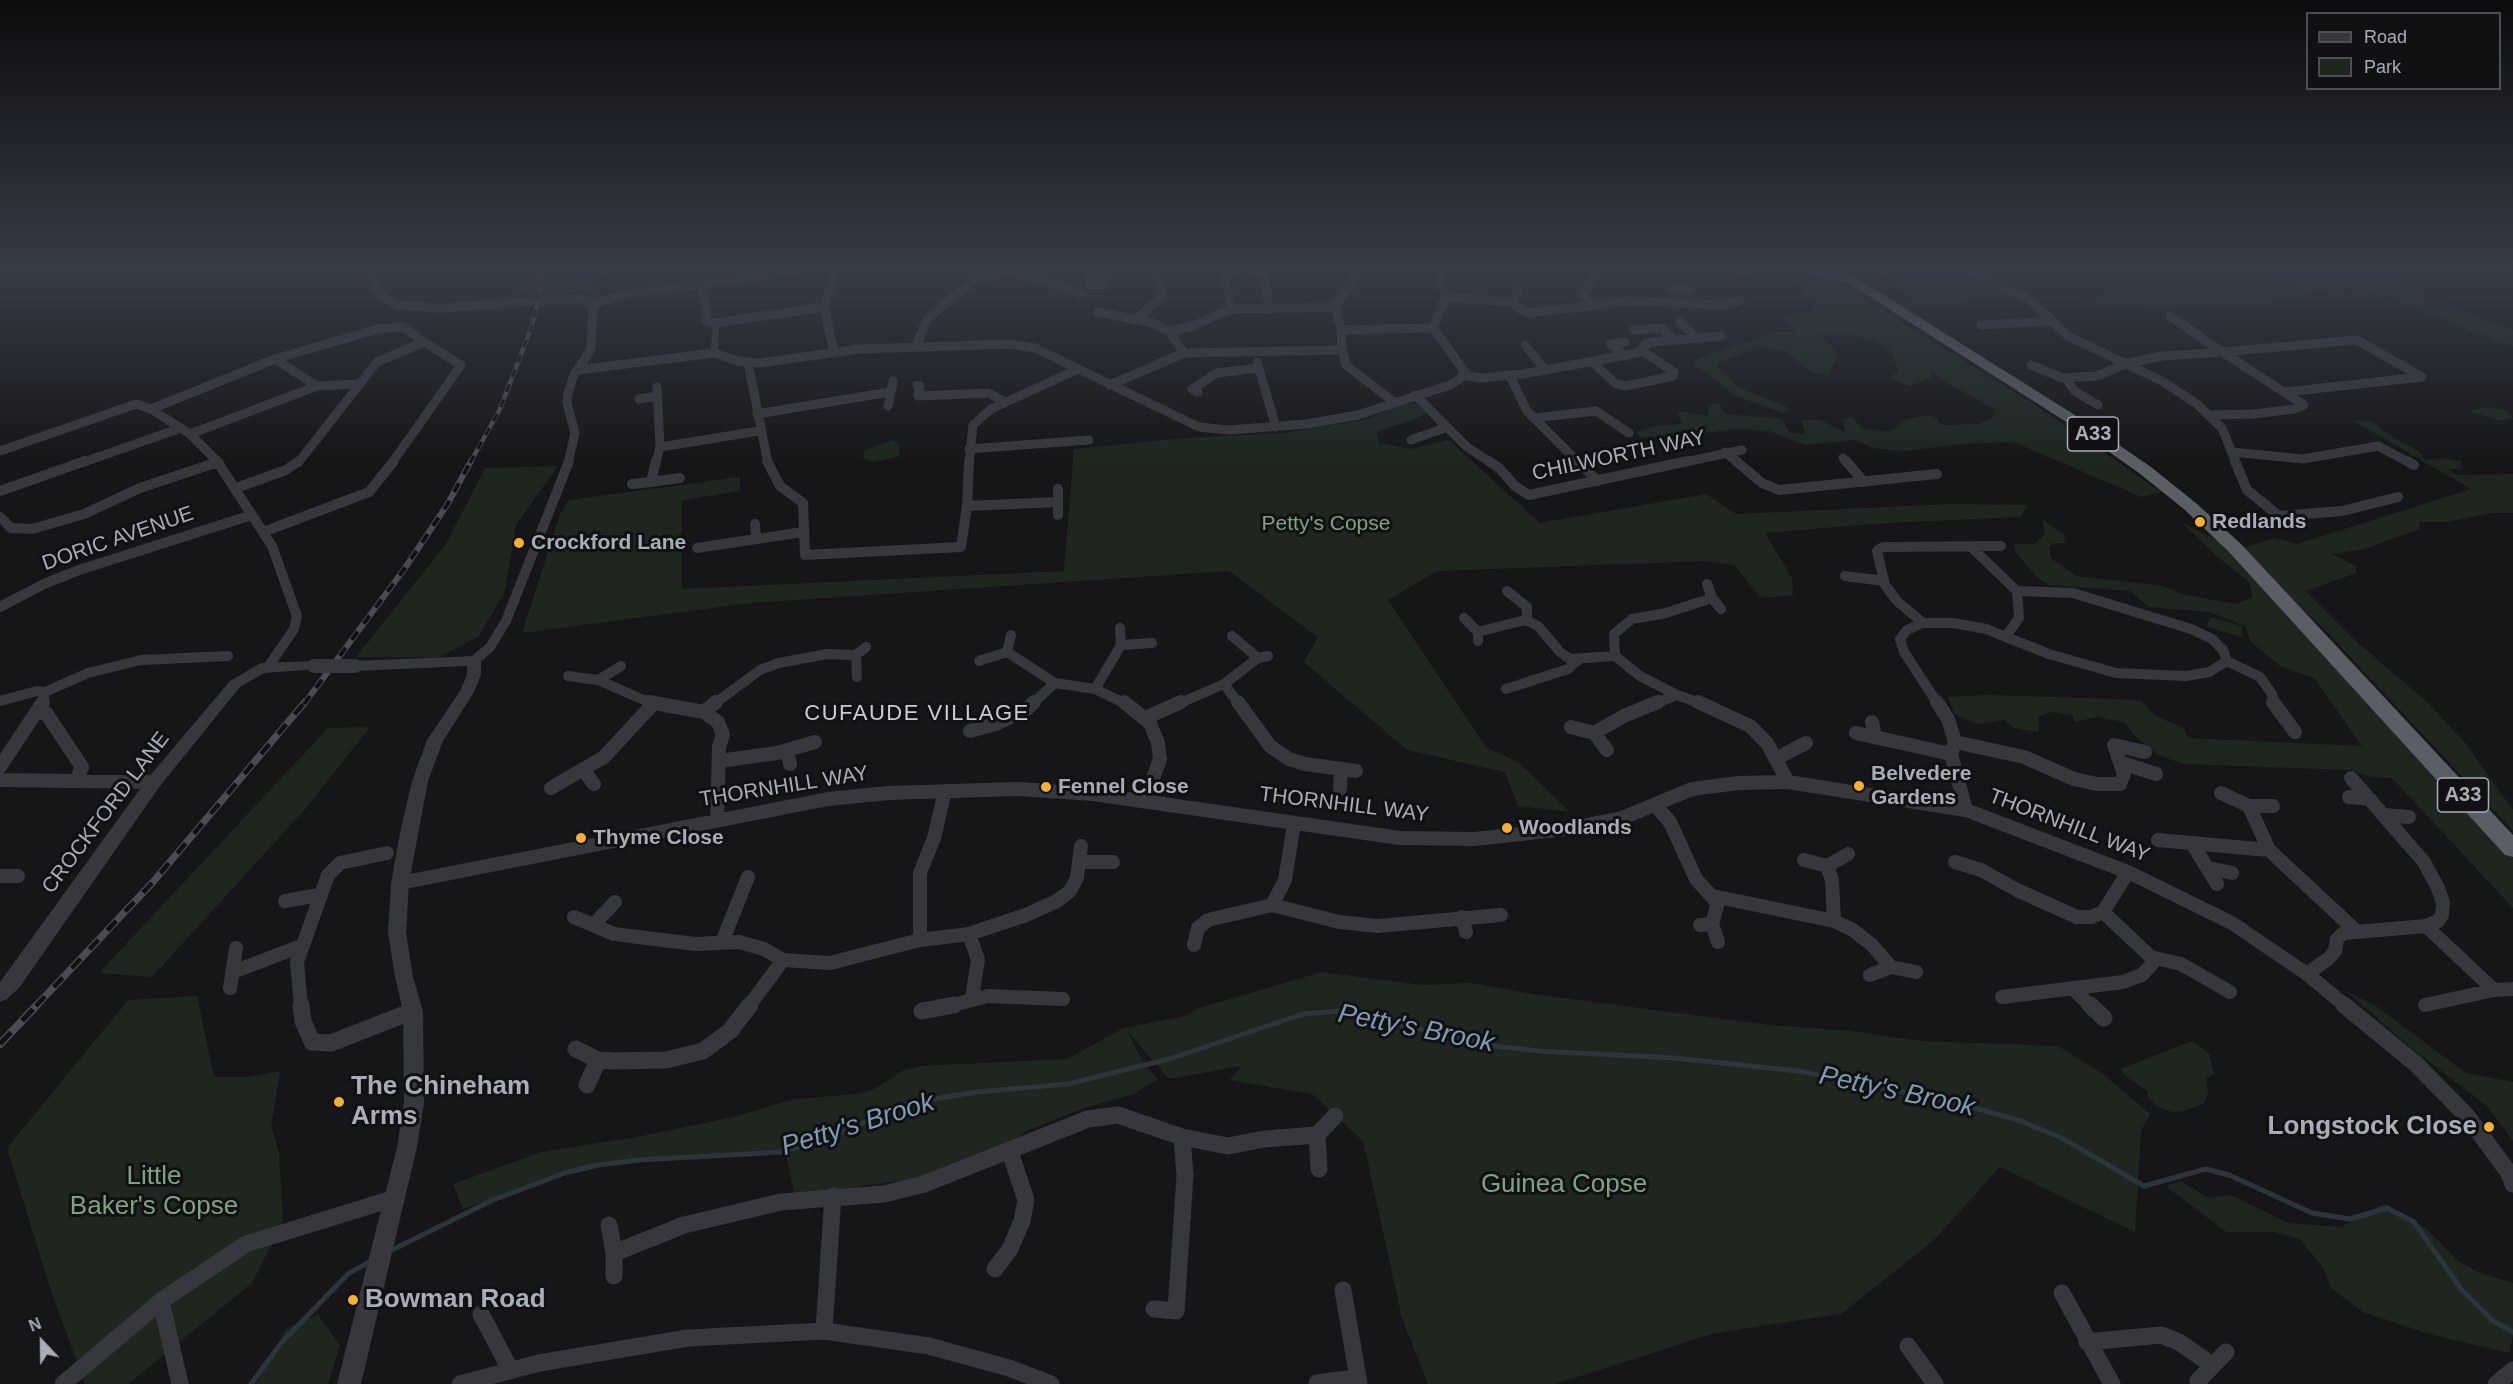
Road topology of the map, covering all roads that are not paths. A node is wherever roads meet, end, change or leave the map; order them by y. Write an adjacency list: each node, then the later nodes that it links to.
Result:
1 (362, 335): 30 (street)
2 (414, 335): 18 (street)
3 (592, 335): 36 (street)
4 (715, 335): 27 (street)
5 (830, 335): 25 (street)
6 (921, 335): 21 (street)
7 (1171, 335): 28 (street)
8 (1341, 335): 22 (street)
9 (1438, 335): 39 (street)
10 (1668, 335): 17 (street)
11 (1693, 335): 16 (street)
12 (1937, 335): 184 (highway, A33)
13 (2066, 335): 33 (street)
14 (2197, 335): 26 (street)
15 (1721, 336): 16 (street)
16 (1697, 338): 17 (street)
17 (1674, 340): 23 (street)
18 (424, 342): 43 (street); 92 (street)
19 (1625, 342): 29 (street)
20 (1525, 345): 38 (street)
21 (916, 347): 25 (street); 37 (street)
22 (1342, 350): 24 (street); 53 (street)
23 (1641, 350): 29 (street); 31 (street)
24 (1254, 351): 28 (street); 35 (street)
25 (834, 352): 32 (street)
26 (2222, 352): 33 (street); 49 (street); 49 (street)
27 (714, 353): 32 (street); 36 (street)
28 (1184, 353): 45 (street)
29 (1626, 356): 31 (street)
30 (275, 359): 46 (street); 56 (street)
31 (1592, 362): 38 (street)
32 (748, 363): 57 (street)
33 (2125, 364): 41 (street); 58 (street)
34 (2031, 365): 41 (street)
35 (1259, 369): 48 (street); 60 (street)
36 (578, 370): 119 (street)
37 (1076, 370): 45 (street); 52 (street)
38 (1546, 371): 40 (street)
39 (1463, 375): 40 (street); 50 (street)
40 (1510, 376): 59 (street)
41 (2065, 378): 54 (street)
42 (893, 381): 47 (street)
43 (359, 384): 46 (street); 82 (street)
44 (917, 385): 52 (street)
45 (1110, 385): 60 (street)
46 (317, 386): 62 (street)
47 (890, 392): 55 (street); 57 (street)
48 (1198, 392)
49 (2285, 393): 58 (street)
50 (1415, 395): 53 (street); 61 (street, CHILWORTH WAY)
51 (639, 399): 67 (street)
52 (1006, 402): 68 (street)
53 (1394, 402): 60 (street)
54 (2098, 405)
55 (888, 406)
56 (151, 410): 62 (street); 70 (street)
57 (757, 414): 63 (street)
58 (2209, 414): 72 (street)
59 (1533, 418): 64 (street); 78 (street)
60 (1276, 427)
61 (1447, 427): 66 (street); 78 (street, CHILWORTH WAY)
62 (185, 431): 74 (street); 84 (street)
63 (759, 431): 67 (street); 93 (street)
64 (1629, 433)
65 (1089, 440): 68 (street)
66 (1411, 440)
67 (660, 447): 79 (street)
68 (969, 449): 87 (street)
69 (1742, 450): 71 (street, CHILWORTH WAY)
70 (0, 451)
71 (1725, 452): 78 (street, CHILWORTH WAY); 80 (street, CHILWORTH WAY)
72 (2232, 452): 75 (street); 85 (street)
73 (1842, 458): 80 (street)
74 (218, 462): 82 (street); 90 (street)
75 (2414, 465)
76 (1937, 474): 80 (street, CHILWORTH WAY)
77 (680, 478): 79 (street)
78 (1598, 481)
79 (651, 482): 81 (street)
80 (1864, 482)
81 (632, 484)
82 (236, 488): 88 (street)
83 (1058, 489): 86 (street)
84 (0, 491)
85 (2398, 497)
86 (1058, 502): 87 (street); 89 (street)
87 (967, 506): 93 (street)
88 (252, 515): 92 (street); 104 (street, DORIC AVENUE)
89 (1058, 515)
90 (0, 517)
91 (755, 524): 94 (street)
92 (263, 532): 122 (street)
93 (803, 532): 94 (street)
94 (756, 539): 97 (street)
95 (2001, 546): 96 (street)
96 (1971, 547): 99 (street); 102 (street)
97 (698, 548)
98 (1845, 576): 99 (street)
99 (1884, 581): 108 (street)
100 (1707, 584): 103 (street)
101 (1507, 591): 107 (street)
102 (2017, 591): 112 (street); 121 (street)
103 (1712, 598): 105 (street); 117 (street)
104 (0, 607)
105 (1721, 609)
106 (1464, 618): 107 (street)
107 (1527, 621): 118 (street)
108 (1923, 623): 112 (street); 147 (street)
109 (1120, 628): 114 (street)
110 (1011, 635): 115 (street)
111 (1232, 636): 128 (street)
112 (2006, 636): 121 (street)
113 (1152, 643): 114 (street)
114 (1121, 645): 129 (street)
115 (1007, 652): 120 (street); 127 (street)
116 (228, 656): 131 (street)
117 (1615, 656): 118 (street); 132 (street)
118 (1578, 660): 130 (street)
119 (474, 661): 122 (street, CROCKFORD LANE, bridge); 199 (street)
120 (979, 661)
121 (2227, 661): 141 (street)
122 (268, 666): 163 (street, CROCKFORD LANE)
123 (621, 666): 126 (street)
124 (568, 676): 126 (street)
125 (857, 677): 135 (street)
126 (598, 680): 134 (street)
127 (1055, 682): 129 (street); 140 (street)
128 (1224, 684): 137 (street); 156 (street)
129 (1095, 689): 137 (street)
130 (1506, 689)
131 (45, 692): 133 (street); 136 (street)
132 (1677, 695): 142 (street); 151 (street)
133 (0, 701)
134 (653, 704): 135 (street); 157 (street)
135 (704, 712): 152 (street)
136 (36, 713): 155 (street); 162 (street)
137 (1145, 718): 172 (street)
138 (1872, 722): 144 (street)
139 (1571, 727): 142 (street)
140 (970, 730)
141 (2295, 732)
142 (1594, 733): 148 (street)
143 (1856, 733): 144 (street)
144 (1875, 736): 147 (street)
145 (815, 742): 149 (street)
146 (1806, 743): 151 (street)
147 (1953, 748): 154 (street); 176 (street)
148 (1607, 750)
149 (787, 751): 152 (street); 153 (street)
150 (2145, 753): 154 (street)
151 (1777, 758): 164 (street)
152 (719, 761): 179 (street)
153 (790, 764)
154 (2122, 764): 159 (street)
155 (0, 767)
156 (1341, 769): 158 (street); 167 (street)
157 (584, 771): 165 (street); 166 (street)
158 (1356, 771)
159 (2156, 774)
160 (2351, 778): 171 (street)
161 (0, 780): 162 (street)
162 (76, 781): 163 (street)
163 (154, 782): 234 (street, CROCKFORD LANE)
164 (1788, 782): 173 (street, THORNHILL WAY); 176 (street, THORNHILL WAY)
165 (594, 784)
166 (547, 788)
167 (1340, 789)
168 (945, 791): 172 (street, THORNHILL WAY); 179 (street, THORNHILL WAY); 216 (street)
169 (2221, 793): 174 (street)
170 (2349, 796): 171 (street)
171 (2370, 799): 177 (street)
172 (1145, 800): 180 (street, THORNHILL WAY)
173 (1655, 805): 180 (street, THORNHILL WAY); 202 (street)
174 (2249, 806): 175 (street); 185 (street)
175 (2273, 806)
176 (1966, 810): 194 (street, THORNHILL WAY)
177 (2385, 815): 178 (street); 212 (street)
178 (2409, 818)
179 (717, 820): 199 (street, THORNHILL WAY)
180 (1294, 824): 205 (street)
181 (2158, 840): 182 (street)
182 (2192, 843): 185 (street); 193 (street)
183 (1081, 846): 189 (street)
184 (2513, 849)
185 (2269, 850): 213 (street)
186 (387, 853): 201 (street)
187 (1848, 854): 192 (street)
188 (1804, 860): 192 (street)
189 (1079, 862): 190 (street); 215 (street)
190 (1113, 862)
191 (1955, 862): 206 (street)
192 (1827, 866): 210 (street)
193 (2209, 868): 195 (street); 200 (street)
194 (2128, 872): 206 (street); 227 (street, THORNHILL WAY)
195 (2232, 873)
196 (0, 876): 197 (street)
197 (18, 876)
198 (748, 877): 217 (street)
199 (400, 883): 239 (street)
200 (2217, 884)
201 (319, 895): 203 (street); 220 (street)
202 (1713, 896): 210 (street); 218 (street)
203 (285, 901)
204 (615, 902): 211 (street)
205 (1272, 905): 209 (street); 219 (street)
206 (2103, 912): 222 (street)
207 (1501, 915): 209 (street)
208 (574, 917): 211 (street)
209 (1462, 917): 214 (street)
210 (1834, 921): 224 (street)
211 (593, 925): 217 (street)
212 (2426, 926): 213 (street); 232 (street)
213 (2355, 930): 227 (street)
214 (1466, 932)
215 (969, 934): 216 (street); 237 (street)
216 (920, 940): 223 (street)
217 (722, 942): 223 (street)
218 (1719, 942)
219 (1194, 945)
220 (300, 946): 225 (street); 239 (street)
221 (236, 948): 225 (street)
222 (2151, 957): 231 (street); 233 (street)
223 (783, 960): 243 (street)
224 (1891, 967): 226 (street); 228 (street)
225 (232, 972): 229 (street)
226 (1916, 972)
227 (2307, 974): 250 (street, THORNHILL WAY)
228 (1870, 975)
229 (230, 988)
230 (2513, 989): 232 (street)
231 (2074, 990): 236 (street); 241 (street)
232 (2494, 990): 238 (street)
233 (2230, 992)
234 (0, 994)
235 (1058, 994): 237 (street)
236 (2002, 997)
237 (972, 998): 240 (street)
238 (2425, 1005)
239 (414, 1011): 252 (street)
240 (922, 1011)
241 (2103, 1018)
242 (576, 1049): 243 (street)
243 (598, 1060): 244 (street)
244 (587, 1085)
245 (1335, 1116): 246 (street)
246 (1317, 1135): 247 (street); 249 (street)
247 (1182, 1137): 248 (street); 260 (street)
248 (1010, 1152): 251 (street); 255 (street)
249 (1318, 1169)
250 (2513, 1184)
251 (833, 1197): 254 (street); 262 (street)
252 (395, 1198): 259 (street); 274 (street)
253 (609, 1225): 254 (street)
254 (614, 1253): 256 (street)
255 (995, 1269)
256 (614, 1276)
257 (1343, 1290): 270 (street)
258 (2062, 1293): 263 (street)
259 (161, 1301): 272 (street); 273 (street)
260 (1154, 1309)
261 (481, 1314): 268 (street)
262 (824, 1331): 268 (street); 276 (street)
263 (2087, 1342): 266 (street); 278 (street)
264 (1908, 1347): 277 (street)
265 (2226, 1352): 266 (street)
266 (2212, 1365): 269 (street)
267 (2513, 1370): 279 (street)
268 (511, 1371): 275 (street)
269 (2198, 1380)
270 (1358, 1381): 271 (street)
271 (1317, 1383)
272 (63, 1384)
273 (180, 1384)
274 (349, 1384)
275 (460, 1384)
276 (1050, 1384)
277 (1935, 1384)
278 (2112, 1384)
279 (2496, 1384)

